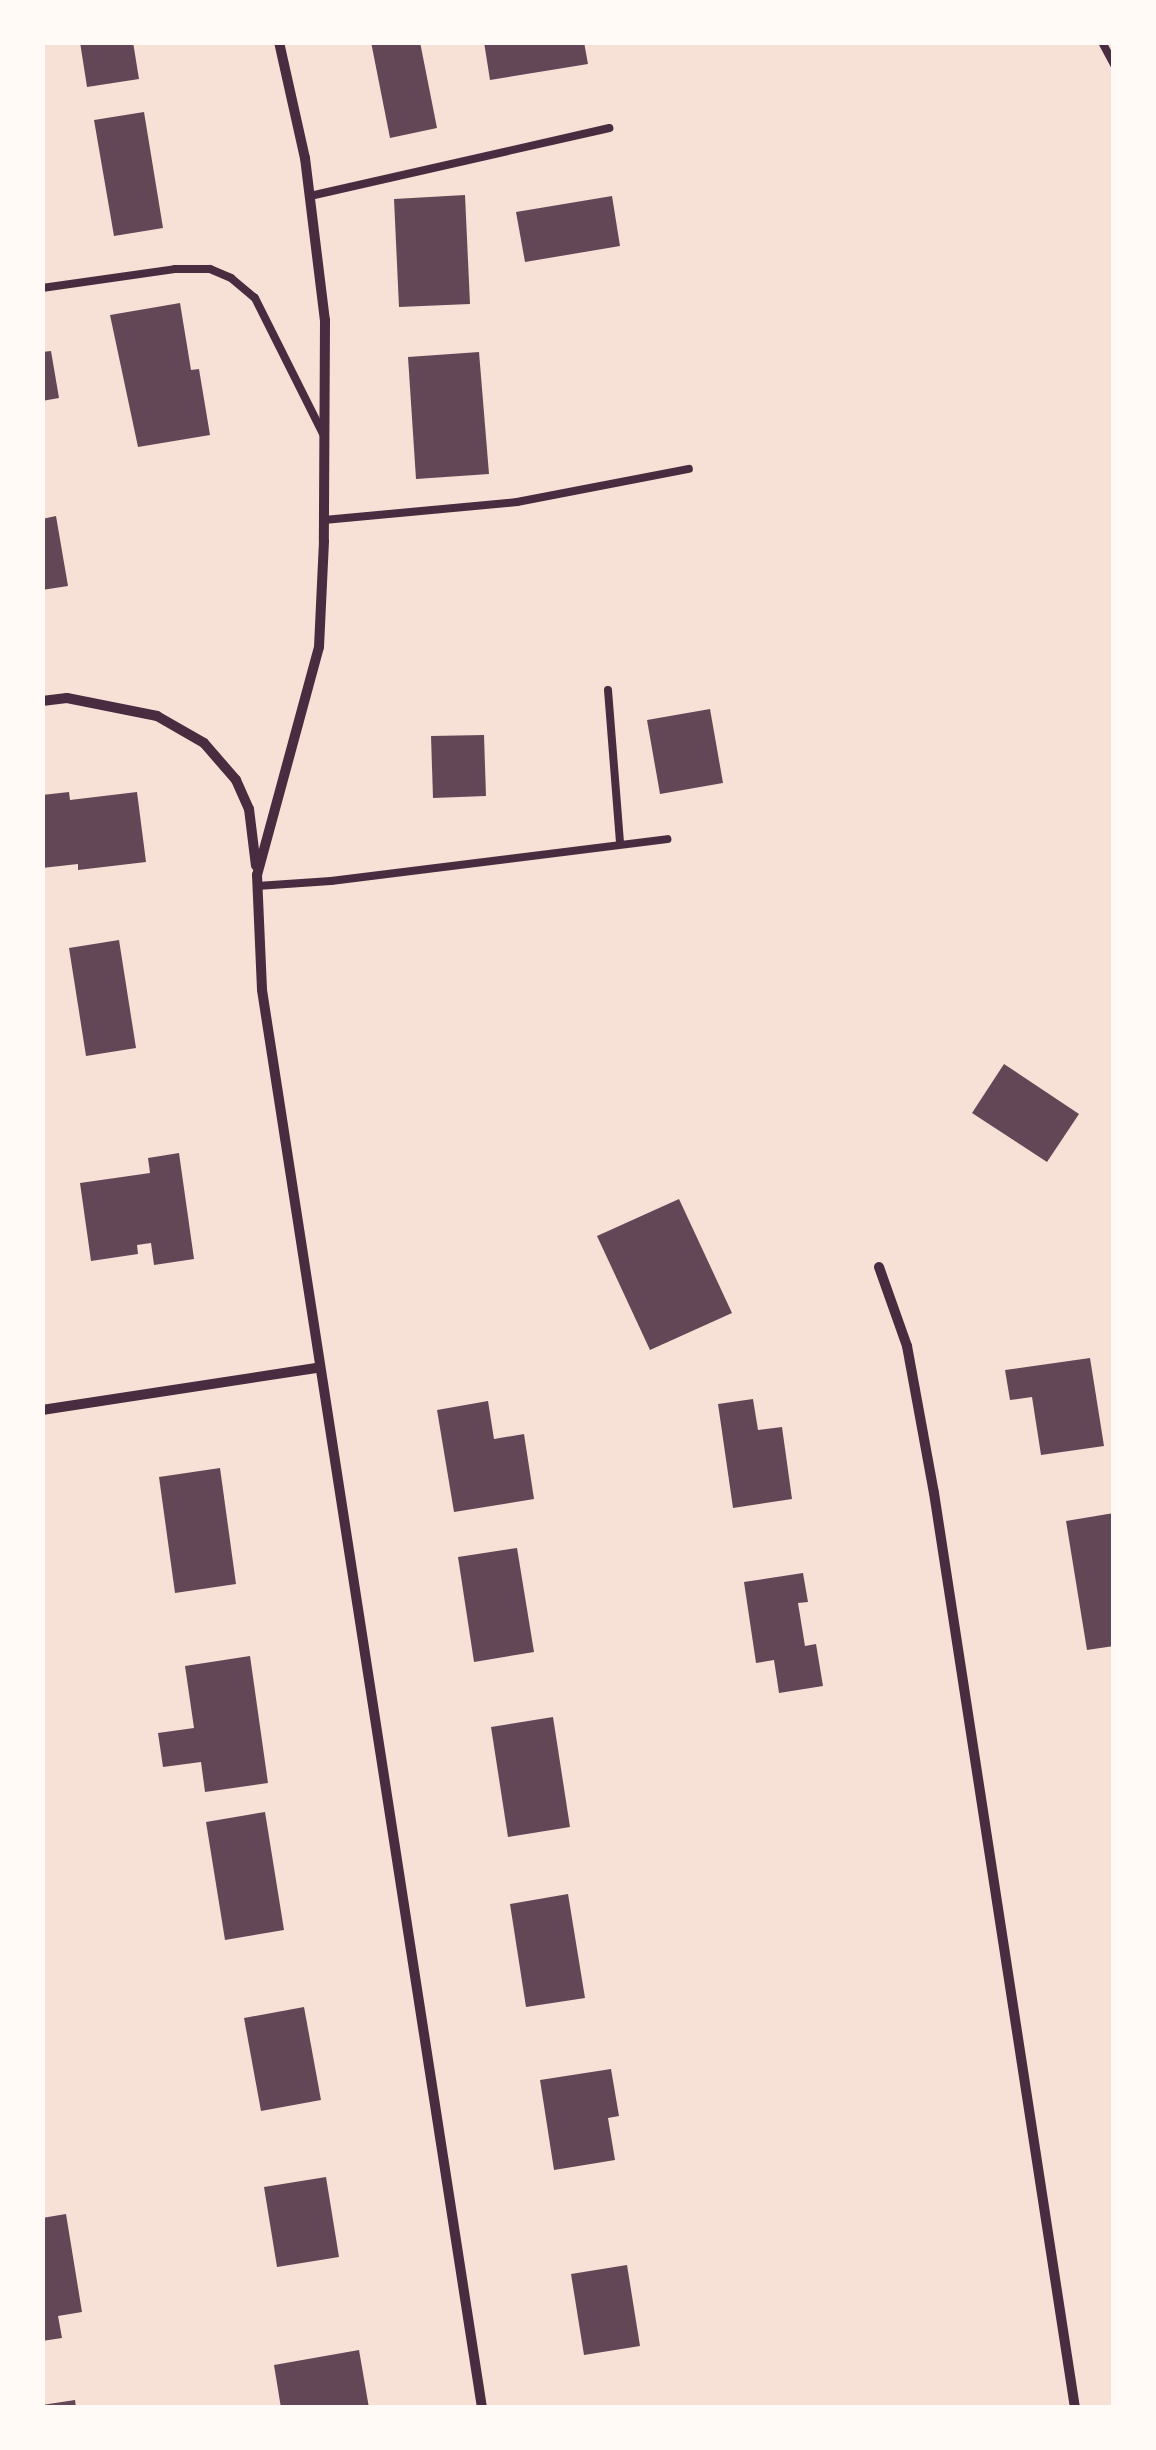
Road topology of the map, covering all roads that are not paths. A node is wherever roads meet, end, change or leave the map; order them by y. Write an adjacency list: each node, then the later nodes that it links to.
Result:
1 (279, 42): 5 (street)
2 (1102, 42): 3 (lane)
3 (1114, 66)
4 (608, 128): 5 (lane)
5 (310, 196): 7 (street)
6 (42, 288): 7 (lane)
7 (325, 440): 9 (street)
8 (689, 469): 9 (lane)
9 (324, 520): 14 (street)
10 (608, 690): 13 (lane)
11 (42, 701): 14 (street)
12 (667, 839): 13 (lane)
13 (620, 844): 14 (lane)
14 (257, 881): 16 (street)
15 (879, 1267): 19 (street)
16 (318, 1368): 17 (street); 18 (street)
17 (42, 1410)
18 (482, 2408)
19 (1074, 2408)

